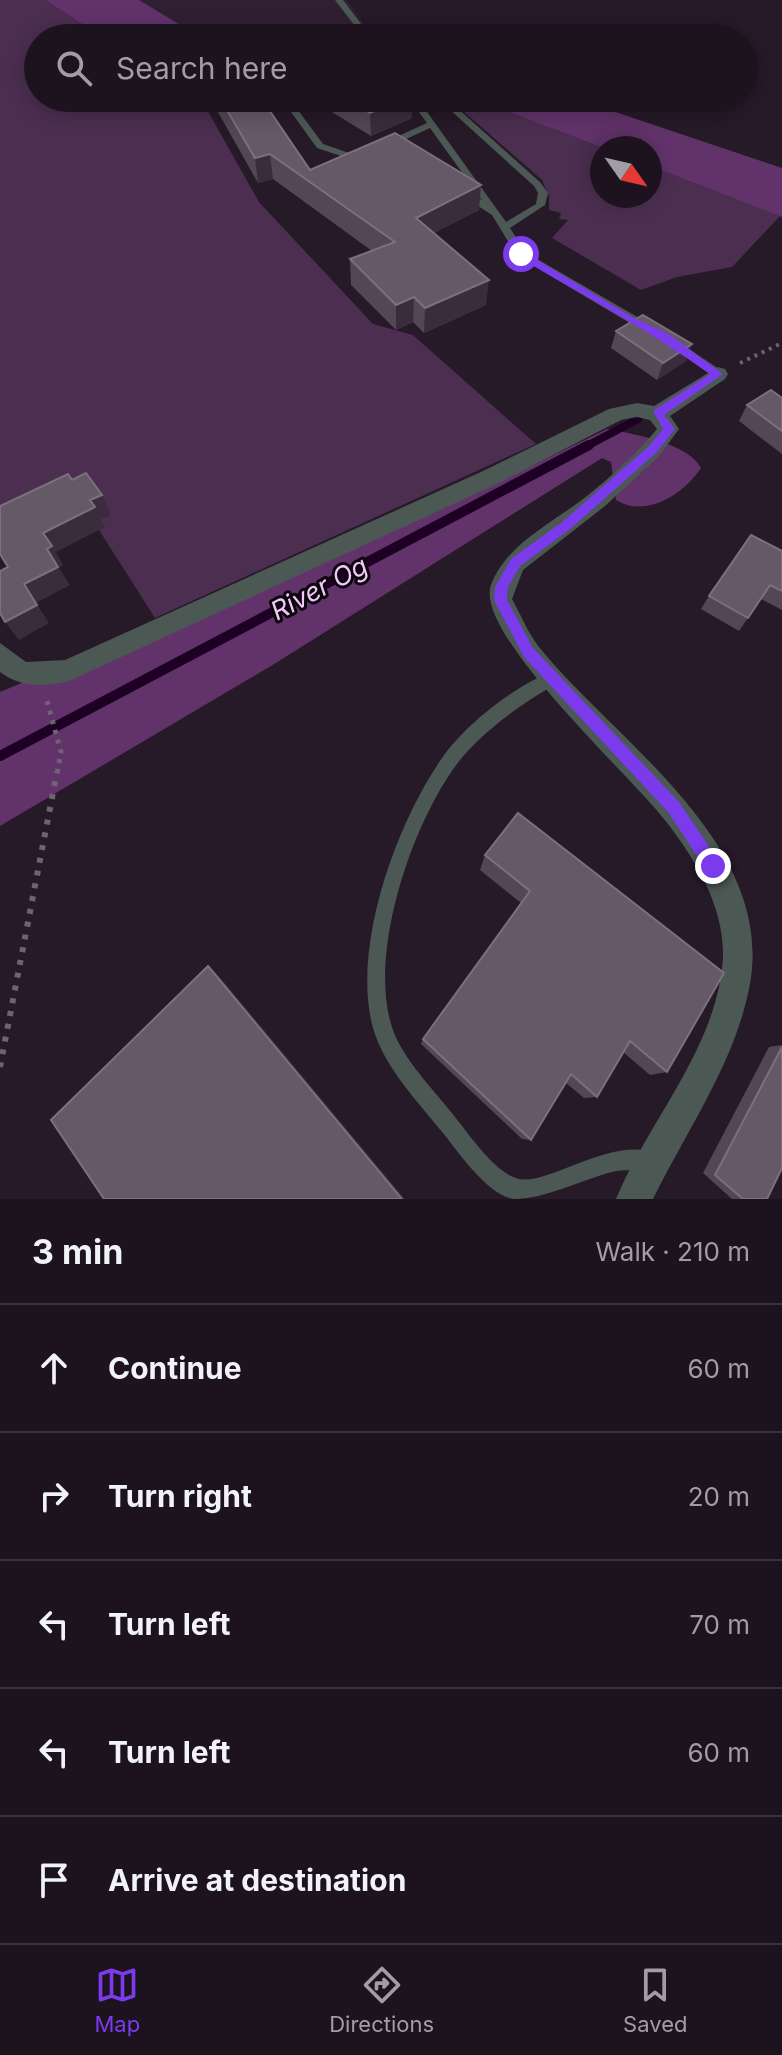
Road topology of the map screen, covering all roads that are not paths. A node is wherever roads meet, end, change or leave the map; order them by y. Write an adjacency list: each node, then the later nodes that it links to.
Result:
1 (339, 0): 2 (lane)
2 (357, 24)
3 (295, 112): 7 (lane)
4 (423, 112): 6 (lane)
5 (457, 112): 11 (lane)
6 (432, 124): 7 (lane); 10 (lane)
7 (386, 145): 8 (lane)
8 (398, 153)
9 (447, 183): 10 (lane)
10 (496, 213): 11 (lane)
11 (505, 227): 12 (lane)
12 (718, 374): 13 (street)
13 (657, 414): 14 (street); 15 (street)
14 (0, 654)
15 (551, 679): 16 (street); 17 (lane)
16 (652, 1161): 17 (lane); 18 (street)
17 (538, 1195)
18 (634, 1199)

